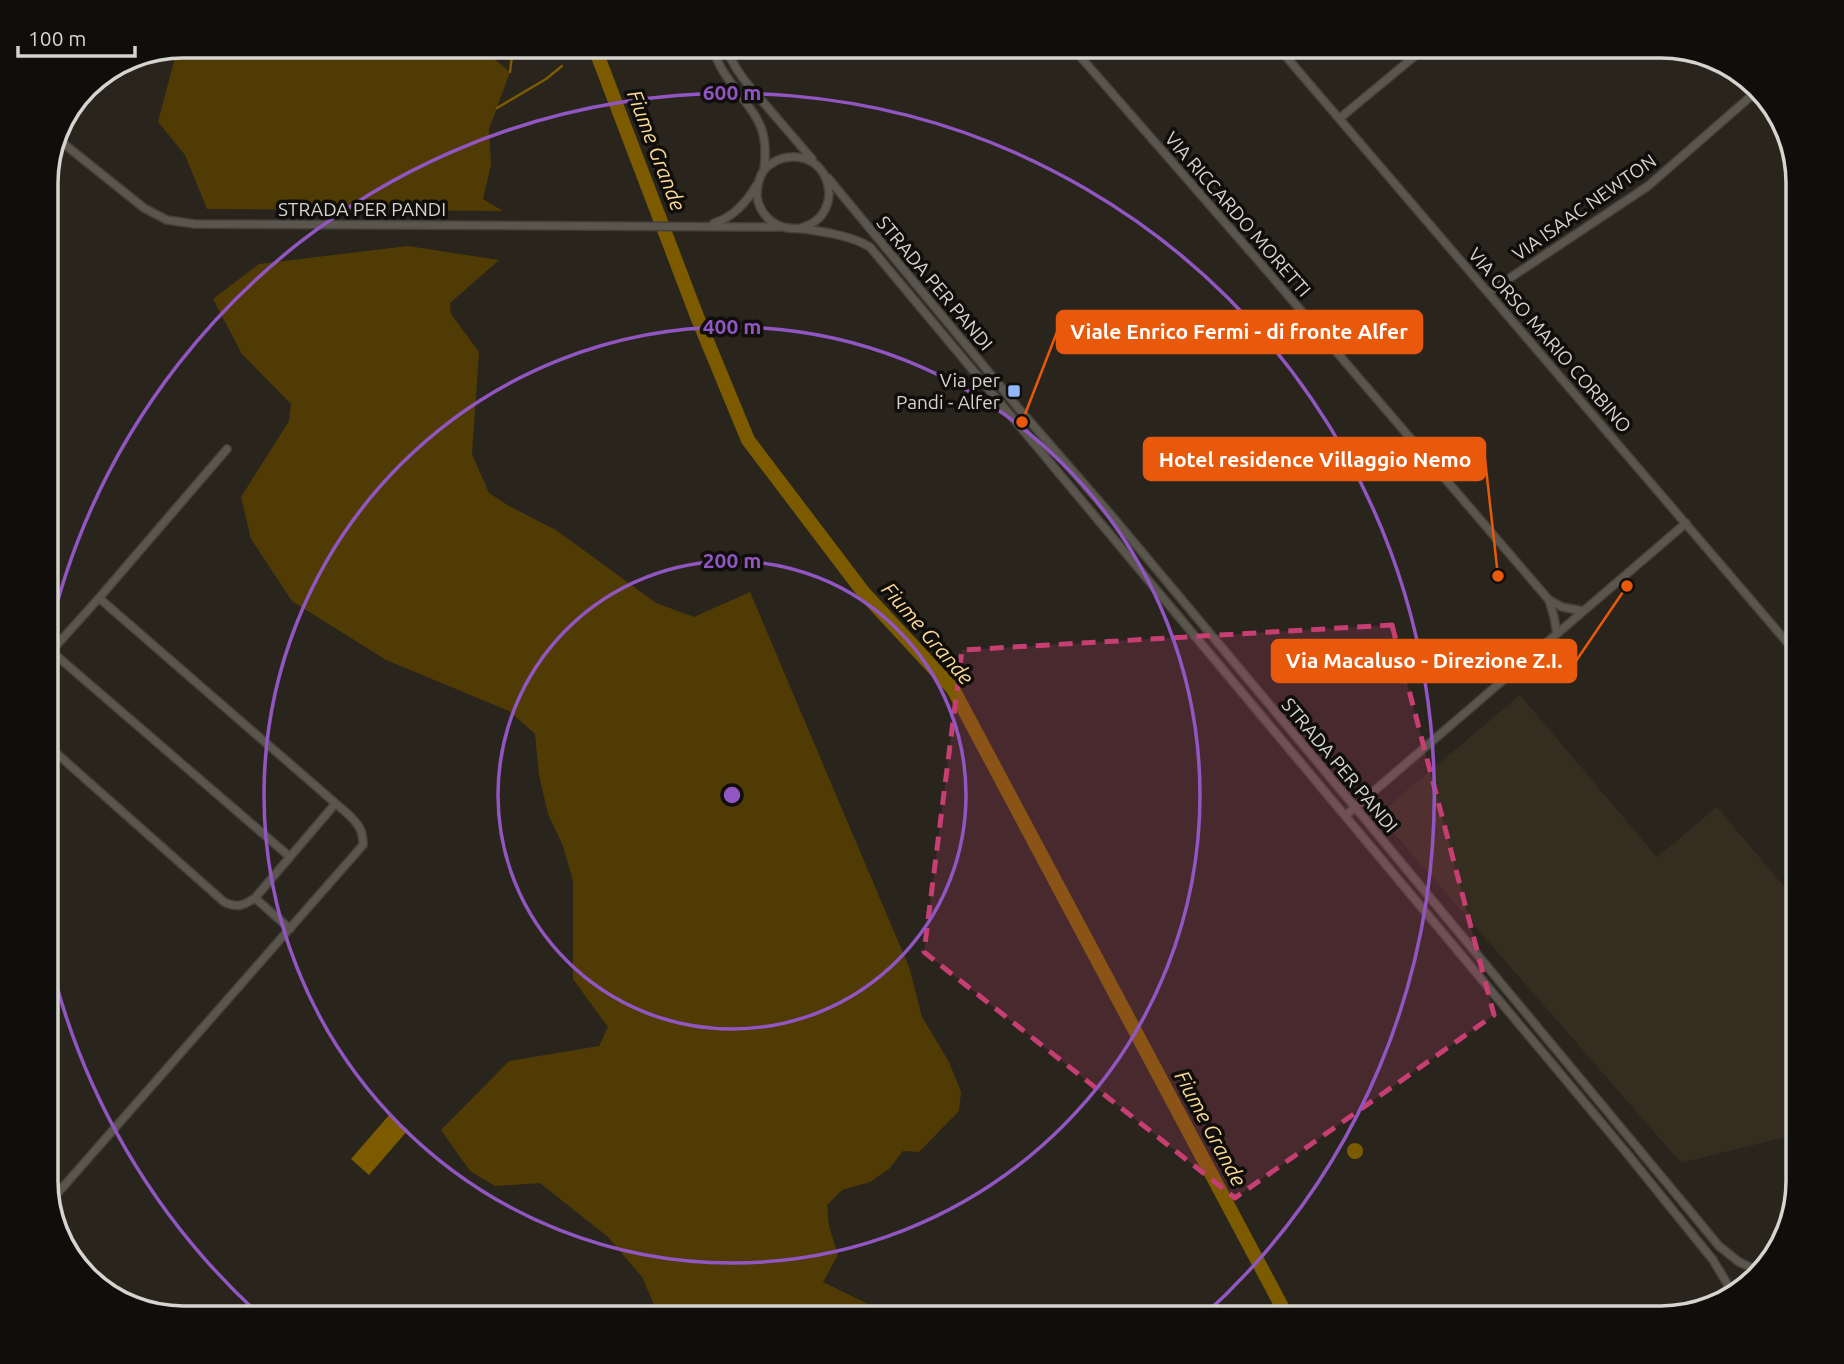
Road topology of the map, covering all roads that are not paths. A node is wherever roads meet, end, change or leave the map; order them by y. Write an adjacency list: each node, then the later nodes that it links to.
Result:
1 (717, 58): 10 (street)
2 (731, 58): 9 (street, STRADA PER PANDI)
3 (1081, 58): 19 (street, VIA RICCARDO MORETTI)
4 (1288, 58): 7 (street, VIA ORSO MARIO CORBINO)
5 (1412, 58): 7 (street)
6 (1751, 96): 15 (street, VIA ISAAC NEWTON)
7 (1340, 118): 15 (street, VIA ORSO MARIO CORBINO)
8 (64, 143): 12 (street, STRADA PER PANDI)
9 (820, 168): 10 (street); 14 (street); 27 (street, STRADA PER PANDI)
10 (764, 170): 11 (street)
11 (759, 180): 12 (street); 13 (street)
12 (706, 225): 13 (street, STRADA PER PANDI)
13 (780, 227): 14 (street, STRADA PER PANDI)
14 (801, 228): 28 (street, STRADA PER PANDI)
15 (1489, 292): 17 (street, VIA ORSO MARIO CORBINO)
16 (227, 449): 18 (street)
17 (1686, 523): 20 (street); 22 (street, VIA ORSO MARIO CORBINO)
18 (99, 598): 23 (street); 26 (street)
19 (1549, 600): 20 (street); 21 (street, VIA RICCARDO MORETTI)
20 (1583, 611): 21 (street)
21 (1557, 634): 27 (street)
22 (1786, 641)
23 (58, 644)
24 (58, 662): 29 (street)
25 (58, 755): 30 (street)
26 (335, 804): 29 (street); 31 (street)
27 (1355, 807): 28 (street); 33 (street, STRADA PER PANDI)
28 (1345, 816): 34 (street, STRADA PER PANDI)
29 (290, 857): 30 (street)
30 (255, 898): 31 (street)
31 (290, 929): 32 (street)
32 (58, 1192)
33 (1752, 1268)
34 (1729, 1287)

